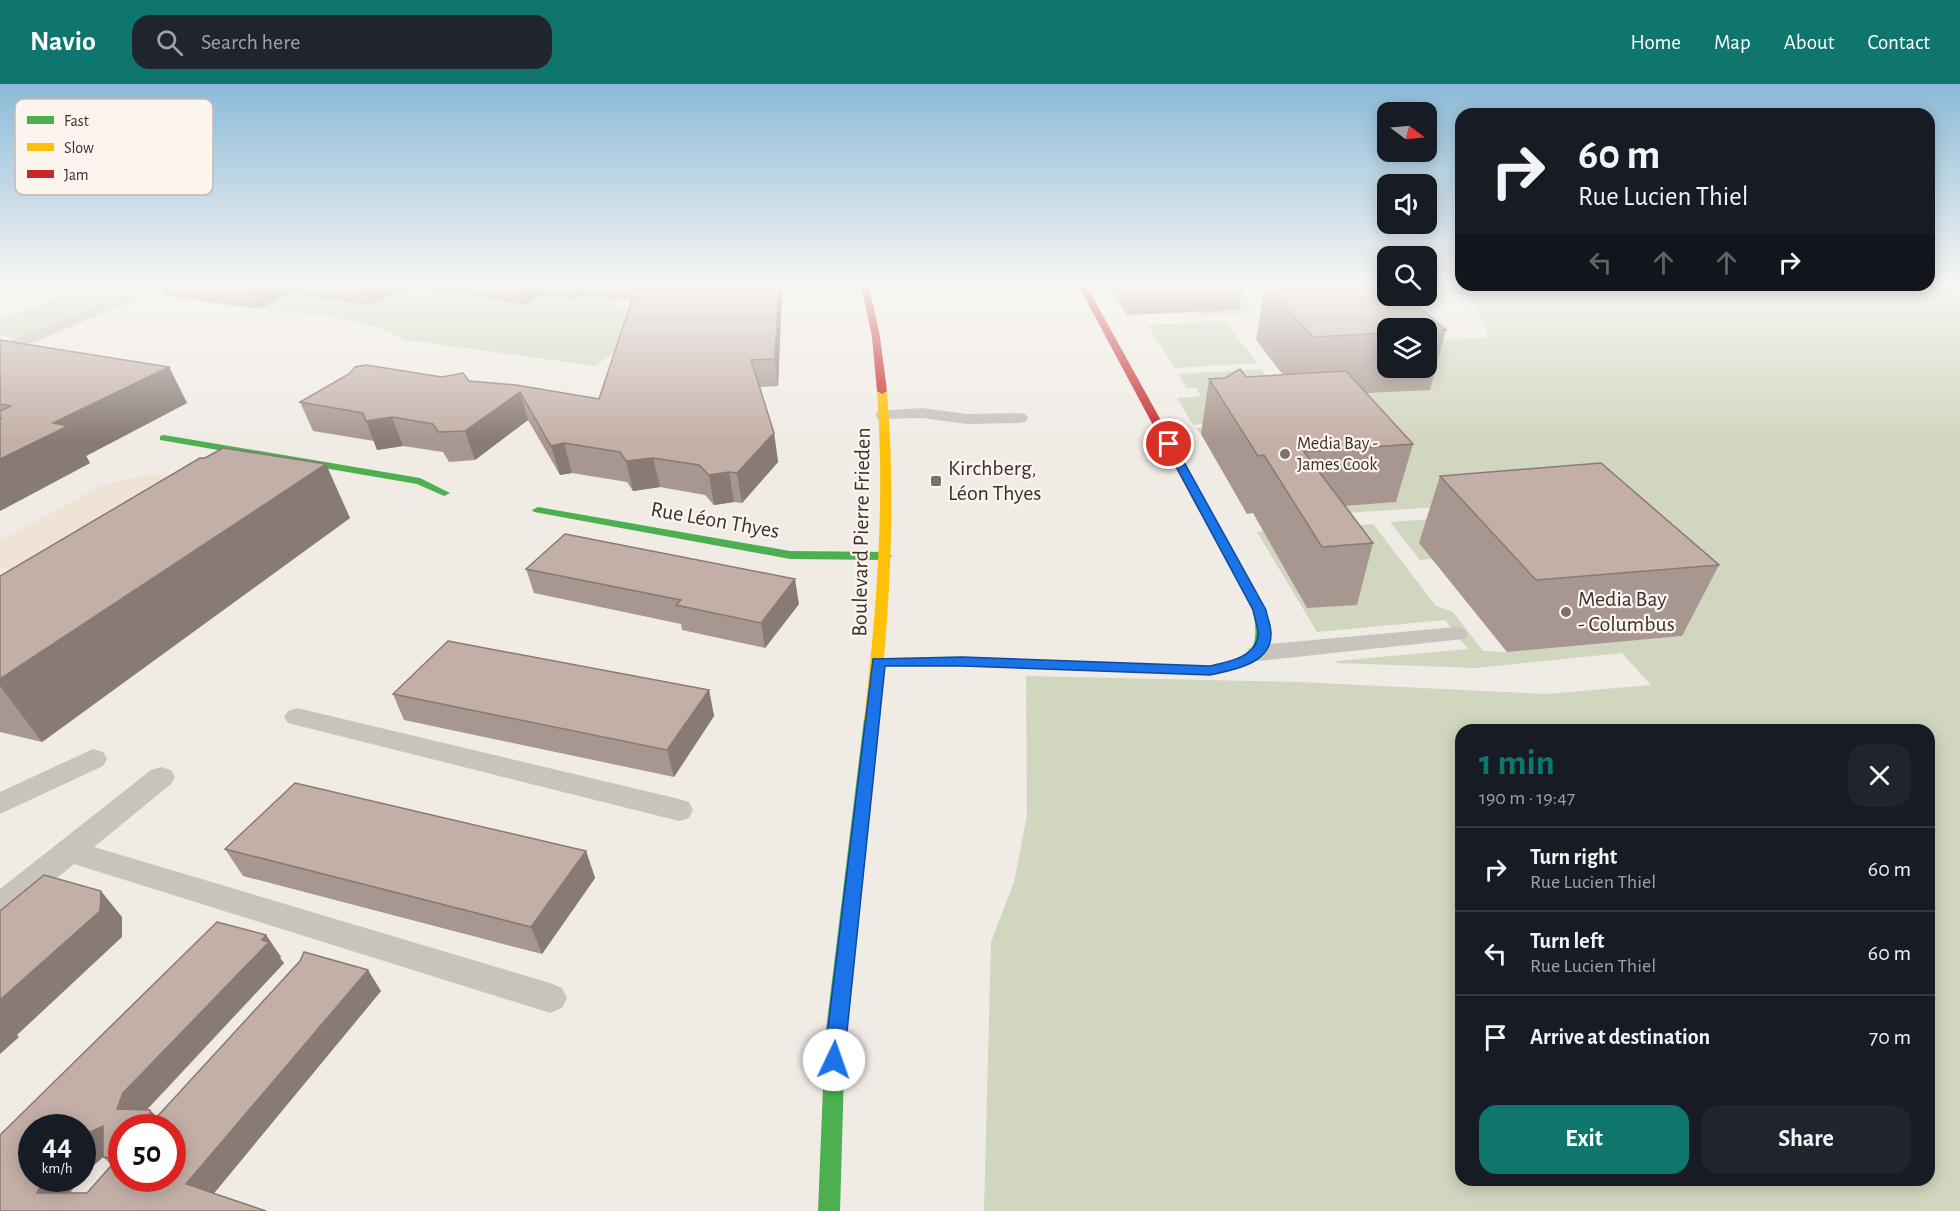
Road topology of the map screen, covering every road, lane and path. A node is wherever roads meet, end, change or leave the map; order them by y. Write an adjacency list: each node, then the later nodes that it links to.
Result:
1 (32, 338): 4 (lane)
2 (876, 338): 5 (street, Boulevard Pierre Frieden)
3 (1111, 338): 12 (street)
4 (0, 351)
5 (884, 416): 6 (lane); 10 (street, Boulevard Pierre Frieden)
6 (1019, 418)
7 (164, 438): 8 (street)
8 (444, 493)
9 (538, 510): 10 (street, Rue Léon Thyes)
10 (886, 556): 13 (street, Boulevard Pierre Frieden)
11 (1456, 633): 12 (lane)
12 (1258, 652): 13 (street)
13 (878, 662): 22 (street, Boulevard Pierre Frieden)
14 (297, 717): 18 (lane)
15 (93, 759): 17 (lane)
16 (161, 777): 19 (lane)
17 (0, 804)
18 (679, 810)
19 (68, 851): 20 (lane); 21 (lane)
20 (0, 907)
21 (550, 998)
22 (829, 1211)

